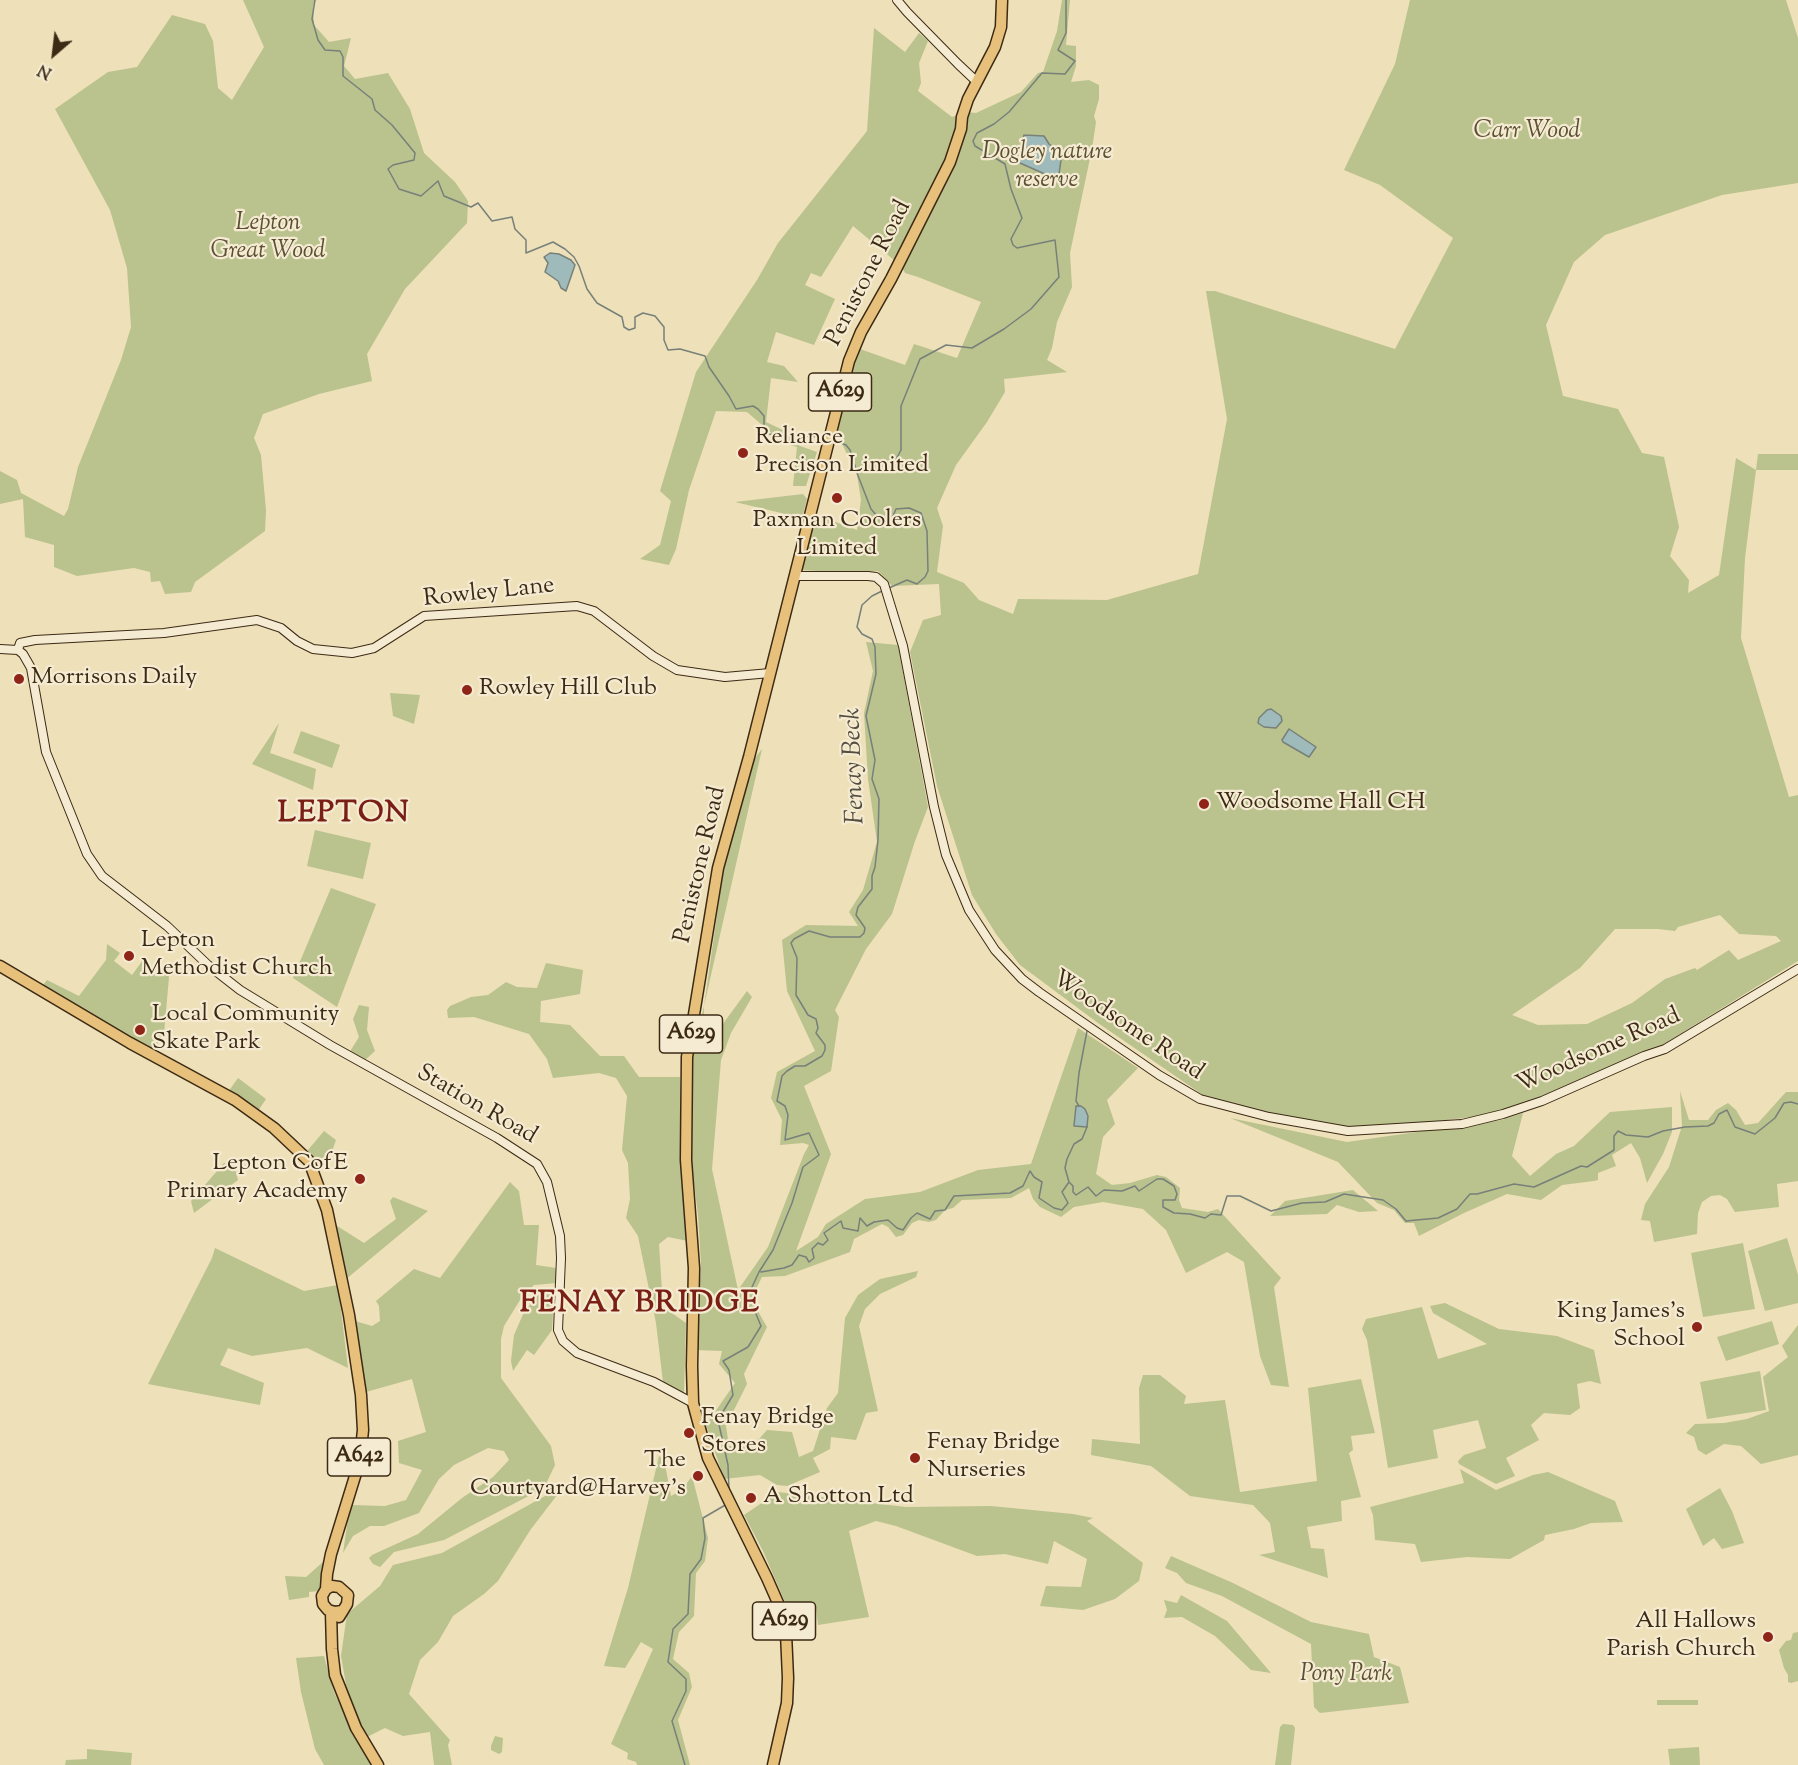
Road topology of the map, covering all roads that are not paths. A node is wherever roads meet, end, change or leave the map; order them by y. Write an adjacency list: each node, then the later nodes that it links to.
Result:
1 (897, 0): 3 (street)
2 (1002, 0): 3 (highway, Penistone Road / A629)
3 (976, 81): 4 (highway, Penistone Road / A629)
4 (795, 576): 7 (highway, Penistone Road / A629); 10 (street, Woodsome Road)
5 (0, 649): 6 (street, Rowley Lane)
6 (18, 650): 7 (street, Rowley Lane); 12 (street, Station Road)
7 (770, 673): 12 (highway, Penistone Road / A629)
8 (0, 961): 11 (highway, A642)
9 (0, 966): 11 (highway, A642)
10 (1798, 969)
11 (34, 986): 13 (highway, A642)
12 (693, 1403): 16 (highway, Penistone Road / A629)
13 (330, 1588): 14 (highway, A642); 14 (highway, A642)
14 (336, 1611): 15 (highway, A642)
15 (378, 1765)
16 (773, 1765)

